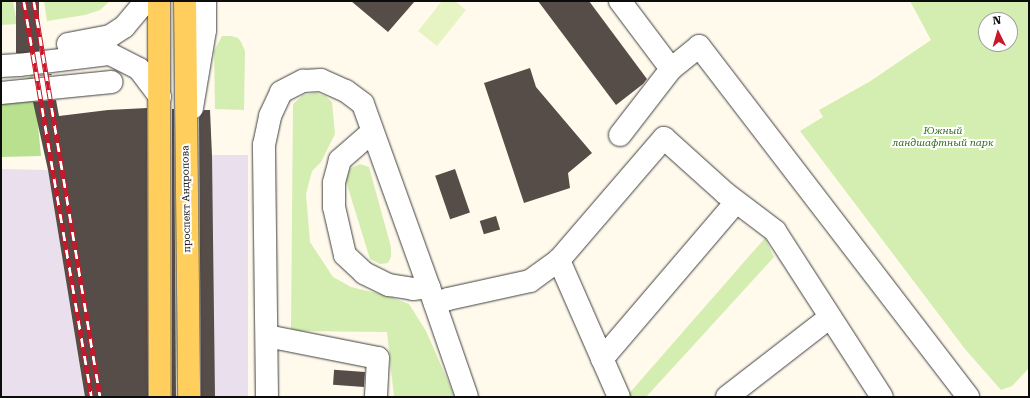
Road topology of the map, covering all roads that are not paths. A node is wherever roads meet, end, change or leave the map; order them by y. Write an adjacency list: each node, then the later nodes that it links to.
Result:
1 (146, 1): 6 (street)
2 (159, 1): 11 (main road)
3 (185, 1): 14 (main road, проспект Андропова)
4 (205, 1): 14 (street)
5 (620, 1): 8 (street)
6 (7, 53)
7 (1, 66): 11 (street)
8 (671, 69): 13 (street); 29 (street)
9 (111, 82): 10 (street)
10 (1, 93)
11 (160, 97): 21 (main road)
12 (372, 132): 17 (street); 17 (street); 19 (street)
13 (620, 135)
14 (186, 145): 22 (main road, проспект Андропова)
15 (736, 202): 16 (street); 18 (street); 20 (street)
16 (559, 260): 17 (street); 20 (street)
17 (432, 295): 25 (street)
18 (830, 317): 27 (street); 28 (street)
19 (267, 336): 23 (street); 24 (street)
20 (602, 359): 26 (street)
21 (160, 397)
22 (189, 397)
23 (267, 397)
24 (376, 397)
25 (467, 397)
26 (619, 397)
27 (727, 397)
28 (882, 397)
29 (968, 397)

